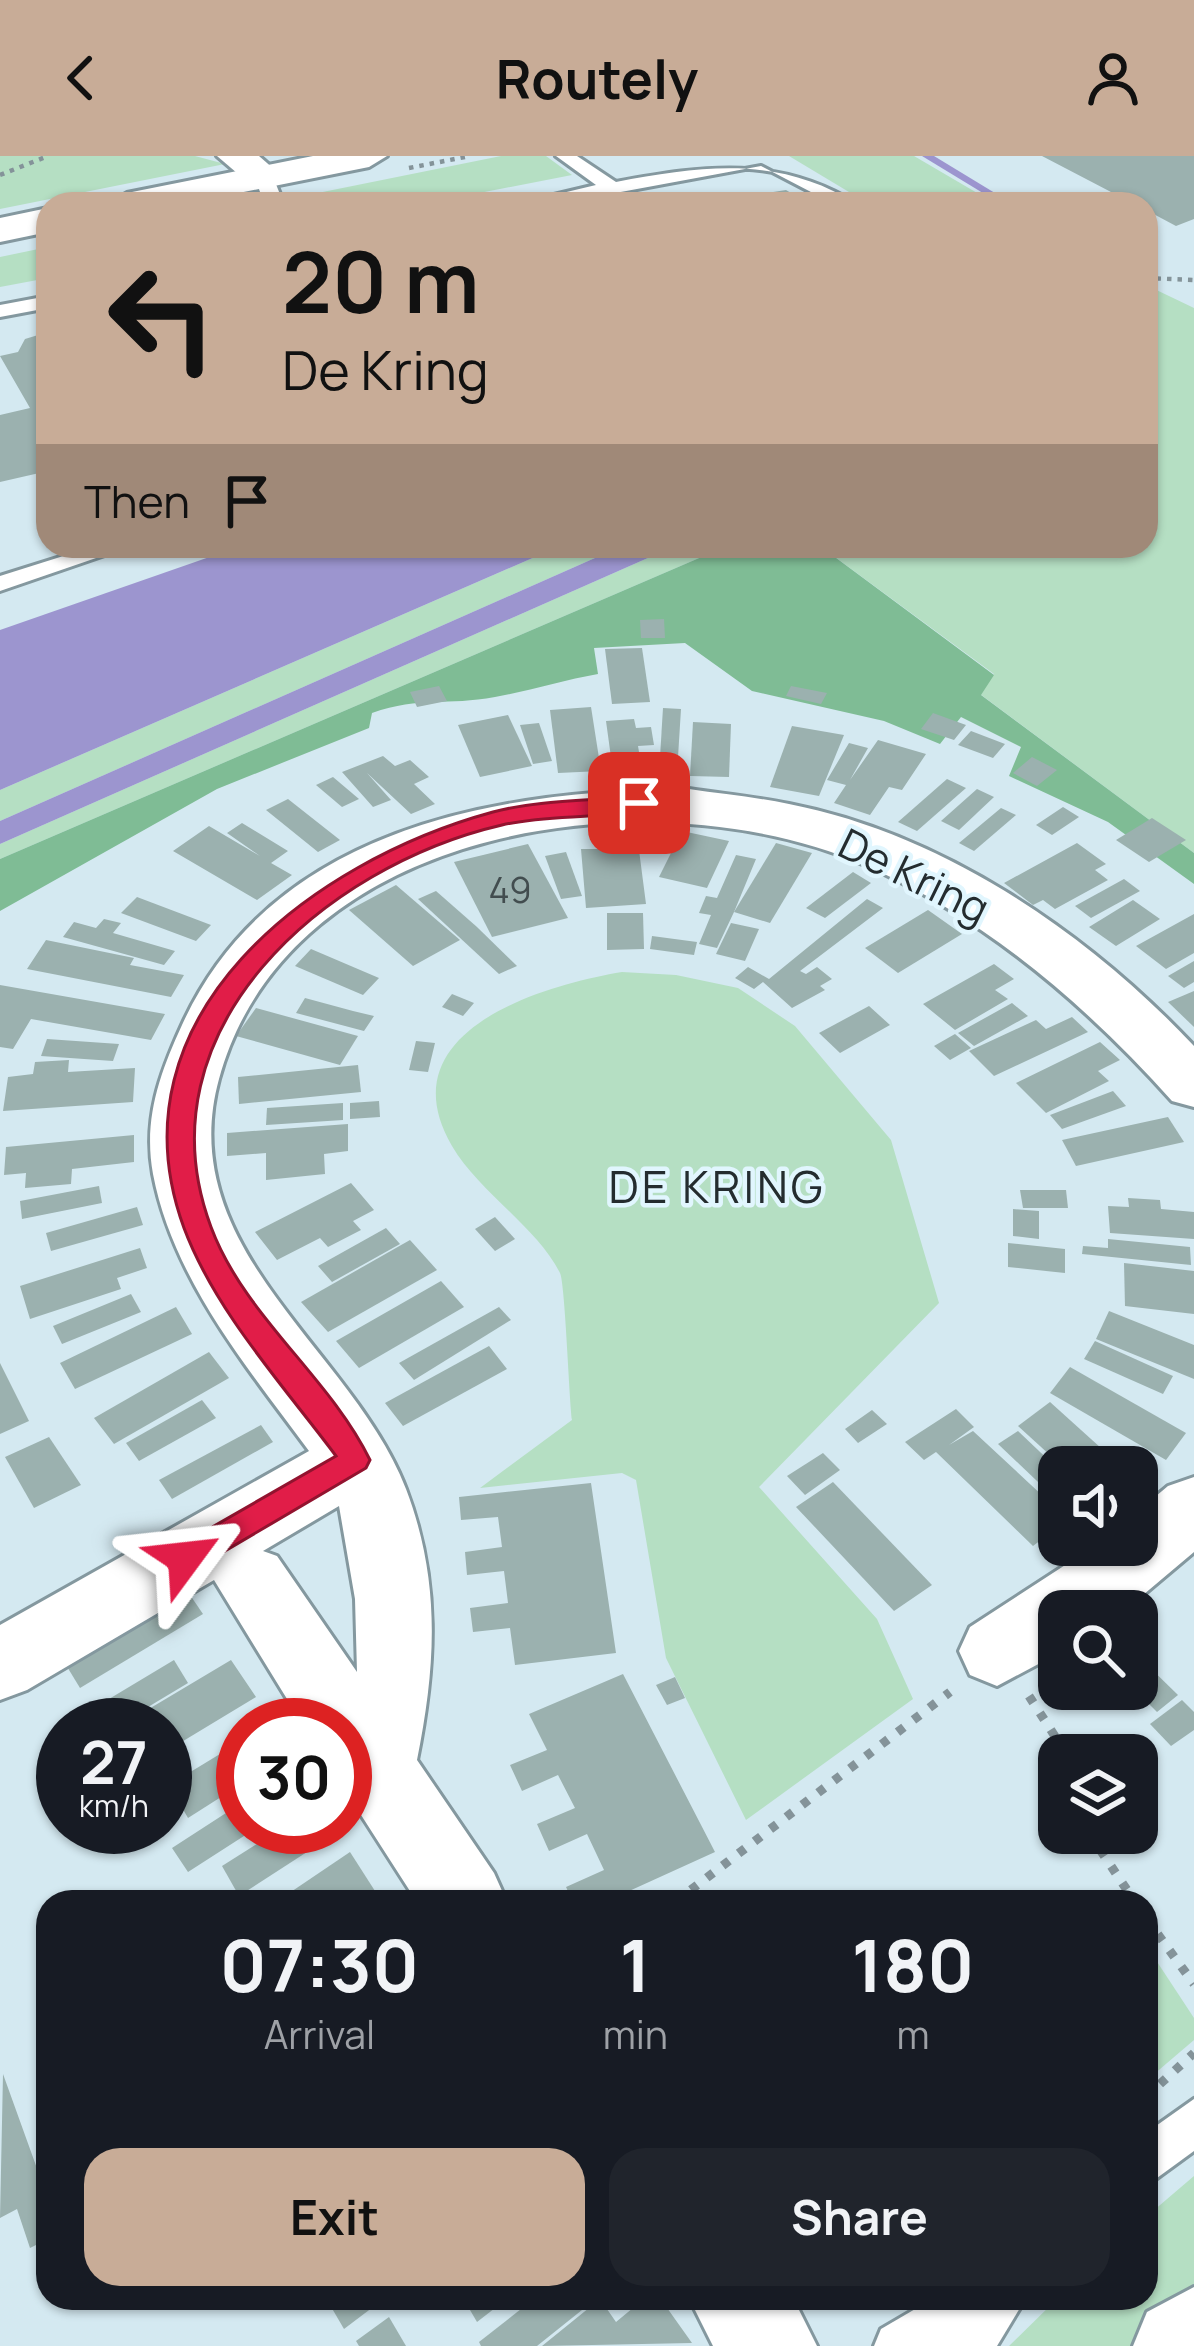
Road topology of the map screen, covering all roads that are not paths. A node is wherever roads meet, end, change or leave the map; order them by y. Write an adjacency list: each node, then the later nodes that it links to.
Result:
1 (369, 156): 3 (street)
2 (565, 156): 4 (lane)
3 (258, 179): 5 (street)
4 (610, 186): 6 (lane); 7 (lane)
5 (190, 192)
6 (582, 192)
7 (827, 192)
8 (36, 222): 9 (street)
9 (0, 230)
10 (36, 304): 11 (lane)
11 (0, 311)
12 (81, 558): 13 (lane)
13 (0, 584)
14 (1194, 1085): 15 (street, De Kring)
15 (355, 1460): 21 (street); 22 (street, De Kring)
16 (1194, 1508): 18 (street)
17 (251, 1579): 22 (street)
18 (1094, 1590)
19 (1038, 1625): 20 (street)
20 (997, 1651)
21 (0, 1665)
22 (376, 1767): 23 (street)
23 (457, 1890)
24 (1194, 2121): 25 (lane)
25 (1158, 2152)
26 (744, 2310): 30 (street)
27 (959, 2310): 31 (lane)
28 (994, 2310): 32 (lane)
29 (1194, 2334): 33 (street)
30 (769, 2346)
31 (898, 2346)
32 (968, 2346)
33 (1181, 2346)

